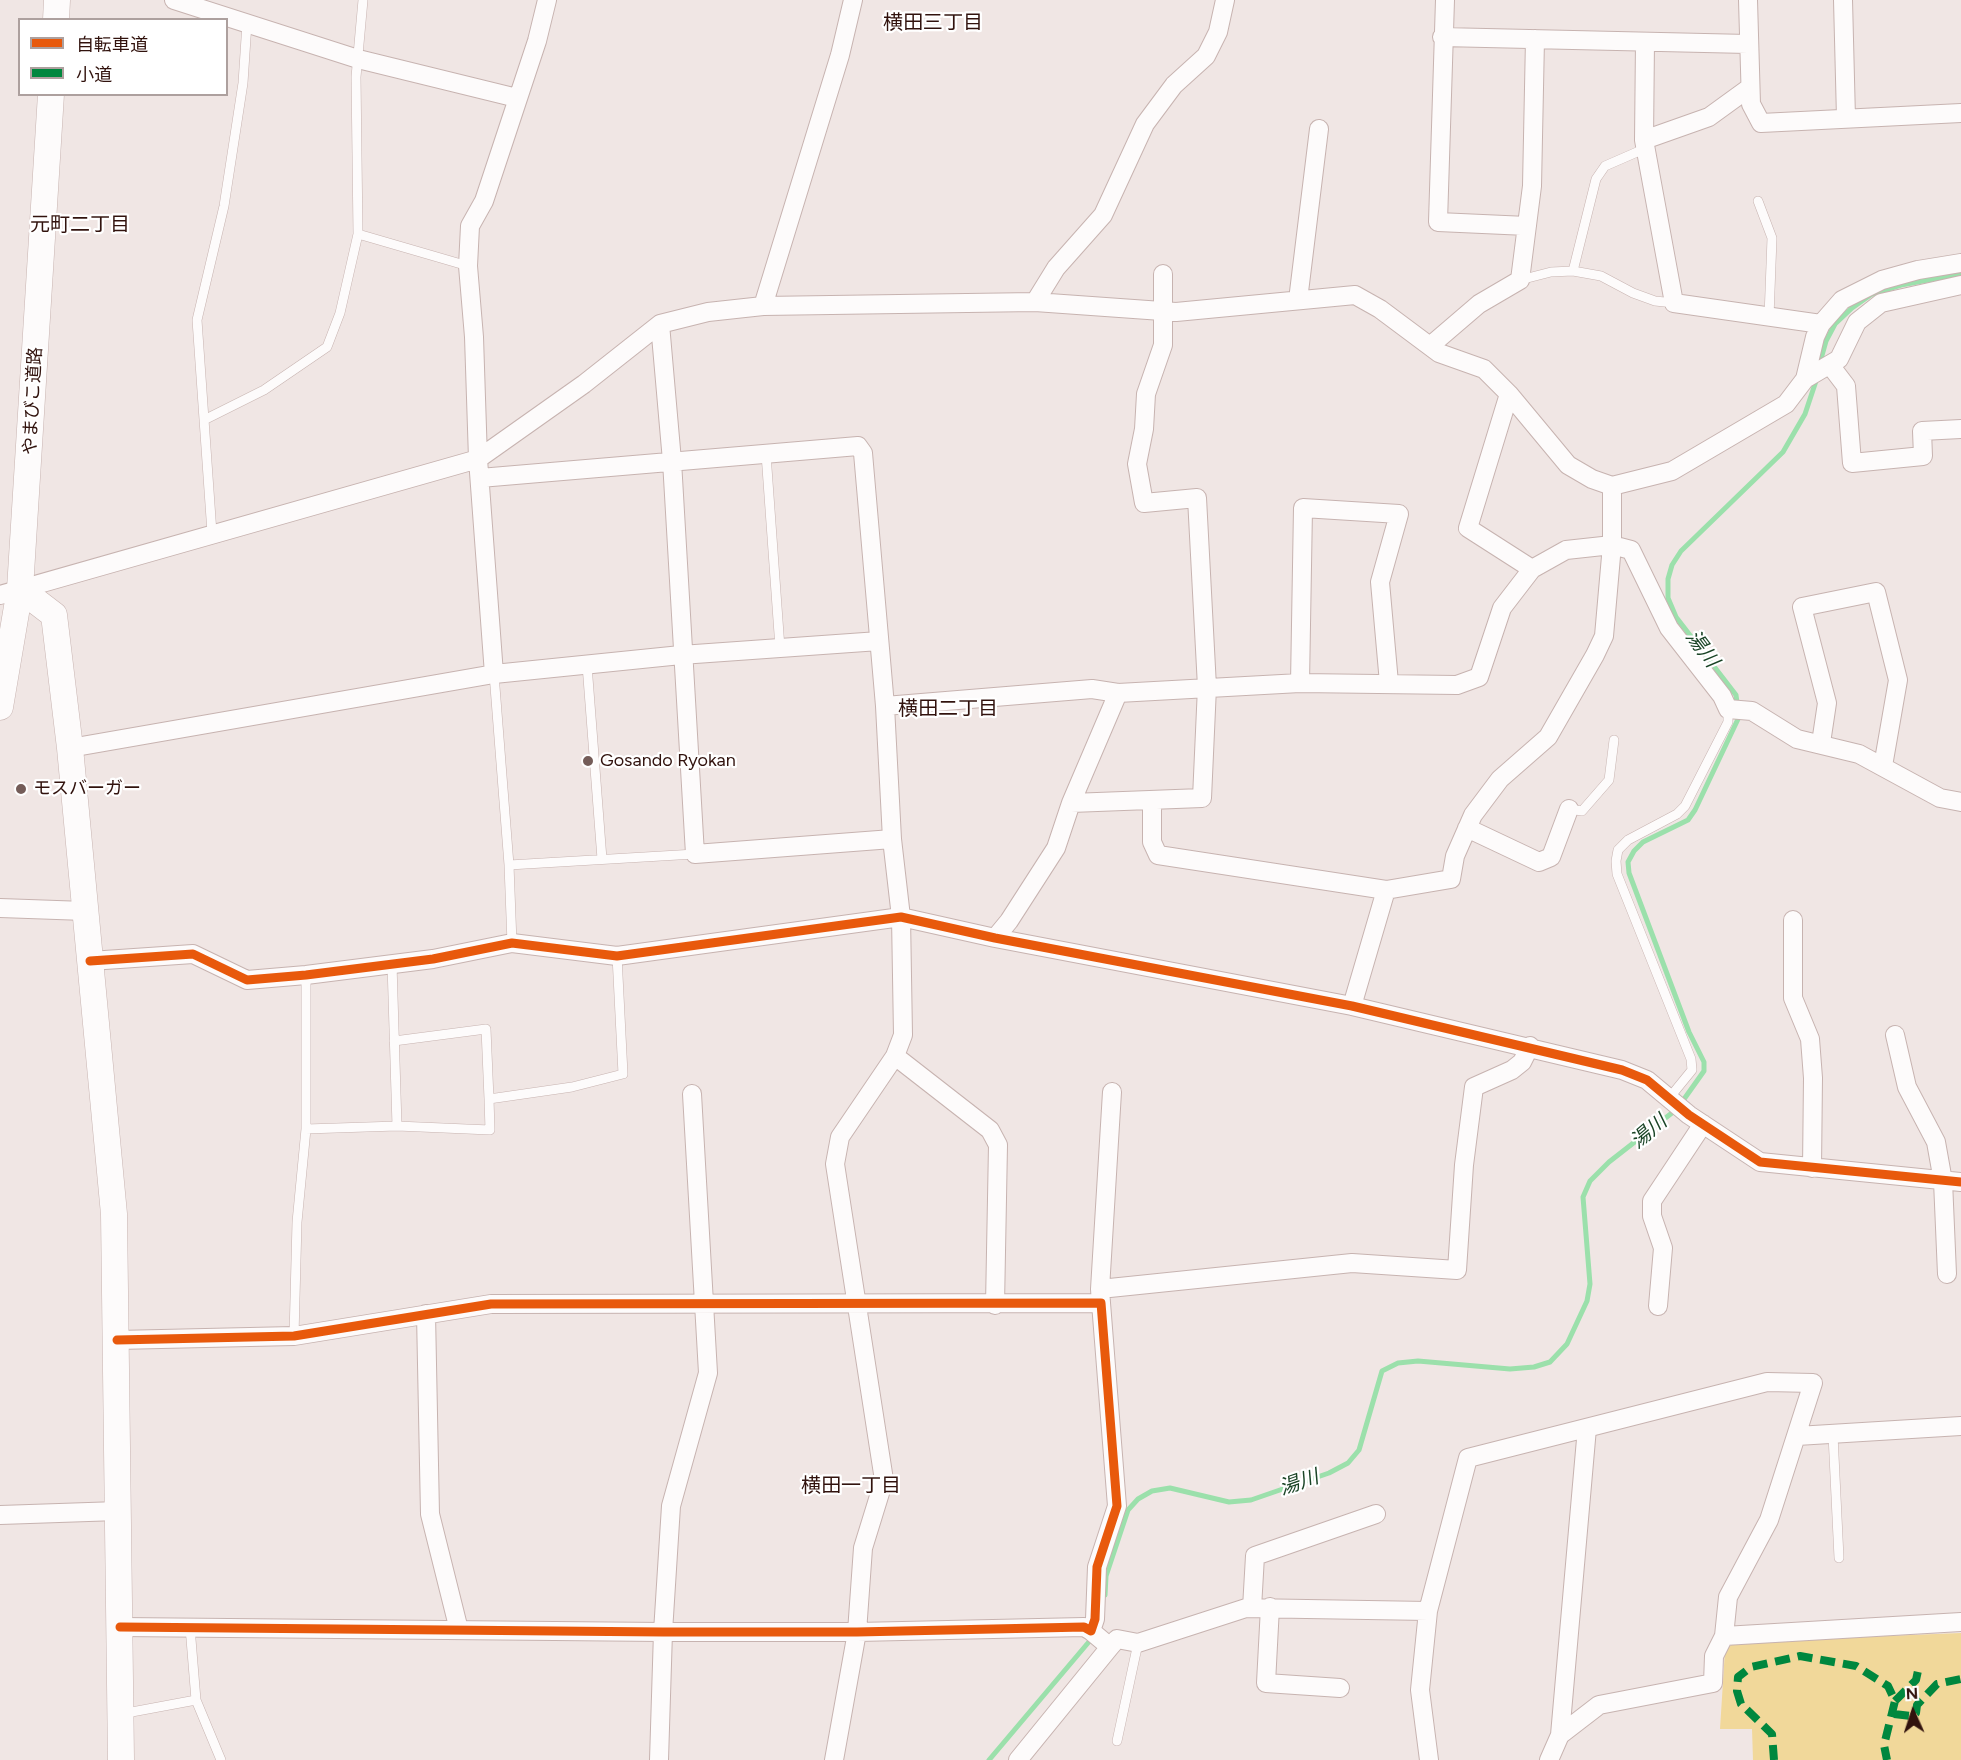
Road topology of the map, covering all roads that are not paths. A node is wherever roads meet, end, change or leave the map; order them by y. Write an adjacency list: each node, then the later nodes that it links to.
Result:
1 (57, 0): 10 (street)
2 (174, 0): 11 (street)
3 (363, 0): 16 (lane)
4 (547, 0): 19 (street)
5 (854, 0): 36 (street)
6 (1225, 0): 34 (street)
7 (1445, 0): 12 (street)
8 (1748, 0): 15 (street)
9 (1844, 0): 21 (street)
10 (56, 18)
11 (247, 23): 16 (street); 45 (lane)
12 (1442, 37): 13 (street); 25 (street)
13 (1535, 39): 14 (street); 25 (street)
14 (1644, 42): 15 (street); 23 (street)
15 (1748, 44): 17 (street)
16 (358, 59): 19 (street); 26 (lane)
17 (1749, 88): 21 (street); 23 (street)
18 (51, 96): 55 (street, やまびこ道路)
19 (517, 98): 28 (street)
20 (1961, 113): 21 (street)
21 (1846, 118)
22 (1319, 129): 33 (street)
23 (1644, 144): 29 (lane); 35 (street)
24 (1758, 201): 38 (lane)
25 (1527, 226): 31 (street)
26 (358, 234): 28 (lane); 45 (lane)
27 (1961, 263): 40 (street)
28 (468, 266): 48 (street)
29 (1573, 271): 31 (lane); 35 (lane)
30 (1163, 274): 37 (street)
31 (1520, 280): 41 (street)
32 (1961, 285): 42 (street)
33 (1298, 300): 37 (street); 41 (street)
34 (1035, 302): 36 (street); 37 (street)
35 (1674, 303): 38 (street)
36 (763, 306): 39 (street)
37 (1164, 312): 63 (street)
38 (1769, 317): 40 (street)
39 (660, 324): 48 (street); 49 (street)
40 (1821, 324): 43 (street)
41 (1430, 346): 44 (street)
42 (1830, 365): 43 (street); 46 (street)
43 (1805, 379): 51 (street)
44 (1509, 394): 51 (street); 54 (street)
45 (206, 419): 52 (lane)
46 (1961, 429)
47 (766, 454): 49 (street); 56 (street); 57 (lane)
48 (478, 459): 50 (street); 52 (street)
49 (672, 461): 50 (street); 58 (street)
50 (480, 478): 60 (street)
51 (1612, 486): 53 (street)
52 (212, 533): 55 (street)
53 (1612, 545): 54 (street); 67 (street); 76 (street)
54 (1532, 569): 62 (street)
55 (10, 592): 66 (street, やまびこ道路); 70 (street)
56 (879, 641): 57 (street); 65 (street)
57 (780, 648): 58 (street)
58 (681, 655): 59 (street); 78 (street)
59 (587, 665): 60 (street); 79 (lane)
60 (494, 674): 70 (street); 80 (lane)
61 (1300, 683): 62 (street); 62 (street); 63 (street)
62 (1389, 683)
63 (1207, 687): 64 (street); 72 (street)
64 (1118, 693): 65 (street); 74 (street)
65 (885, 706): 77 (street)
66 (0, 707)
67 (1728, 709): 69 (street); 99 (lane)
68 (1614, 740): 75 (lane)
69 (1821, 743): 71 (street); 71 (street)
70 (70, 748): 83 (street)
71 (1883, 766): 73 (street)
72 (1152, 801): 74 (street); 81 (street)
73 (1961, 802)
74 (1071, 803): 86 (street)
75 (1569, 809): 76 (street)
76 (1467, 828): 81 (street)
77 (892, 839): 78 (street); 84 (street)
78 (695, 854): 79 (lane)
79 (602, 859): 80 (lane)
80 (509, 865): 87 (lane)
81 (1386, 890): 92 (street)
82 (0, 909): 83 (street)
83 (85, 911): 89 (street)
84 (901, 917): 86 (street); 88 (street); 96 (street)
85 (1793, 920): 104 (street)
86 (995, 938): 92 (street)
87 (512, 943): 88 (street); 90 (street)
88 (617, 956): 100 (lane)
89 (90, 961): 91 (street); 114 (street)
90 (392, 964): 91 (street); 94 (lane)
91 (306, 975): 103 (lane)
92 (1352, 1006): 95 (street)
93 (1895, 1035): 105 (street)
94 (394, 1041): 100 (lane); 102 (lane)
95 (1530, 1046): 99 (street); 107 (street)
96 (895, 1056): 109 (street); 110 (street)
97 (1112, 1092): 107 (street)
98 (692, 1094): 108 (street)
99 (1670, 1097): 101 (street)
100 (489, 1099): 102 (lane)
101 (1703, 1125): 104 (street); 111 (street)
102 (397, 1126): 103 (lane)
103 (306, 1129): 113 (lane)
104 (1812, 1168): 105 (street)
105 (1952, 1182): 106 (street)
106 (1947, 1274)
107 (1101, 1296): 110 (street); 132 (street)
108 (704, 1304): 109 (street); 112 (street); 129 (street)
109 (857, 1304): 110 (street); 130 (street)
110 (995, 1305)
111 (1658, 1306)
112 (426, 1314): 113 (street); 128 (street)
113 (294, 1336): 114 (street)
114 (117, 1340): 119 (street)
115 (1961, 1426): 117 (street)
116 (1587, 1428): 118 (street); 124 (street); 137 (street)
117 (1833, 1435): 118 (street); 122 (lane)
118 (1797, 1436): 131 (street)
119 (118, 1511): 121 (street); 126 (street)
120 (1376, 1514): 123 (street)
121 (0, 1515)
122 (1839, 1558)
123 (1261, 1607): 124 (street); 133 (street); 134 (street)
124 (1428, 1611): 144 (street)
125 (1961, 1622): 131 (street)
126 (120, 1627): 127 (street); 136 (street)
127 (190, 1627): 128 (street); 135 (lane)
128 (459, 1630): 129 (street)
129 (663, 1632): 130 (street); 141 (street)
130 (857, 1632): 132 (street); 142 (street)
131 (1724, 1636): 137 (street)
132 (1098, 1638): 133 (street); 143 (street)
133 (1138, 1643): 138 (lane)
134 (1340, 1688)
135 (196, 1700): 136 (lane); 140 (lane)
136 (120, 1714): 139 (street)
137 (1560, 1735): 145 (street)
138 (1117, 1741)
139 (121, 1760)
140 (221, 1760)
141 (659, 1760)
142 (834, 1760)
143 (1018, 1760)
144 (1429, 1760)
145 (1549, 1760)

